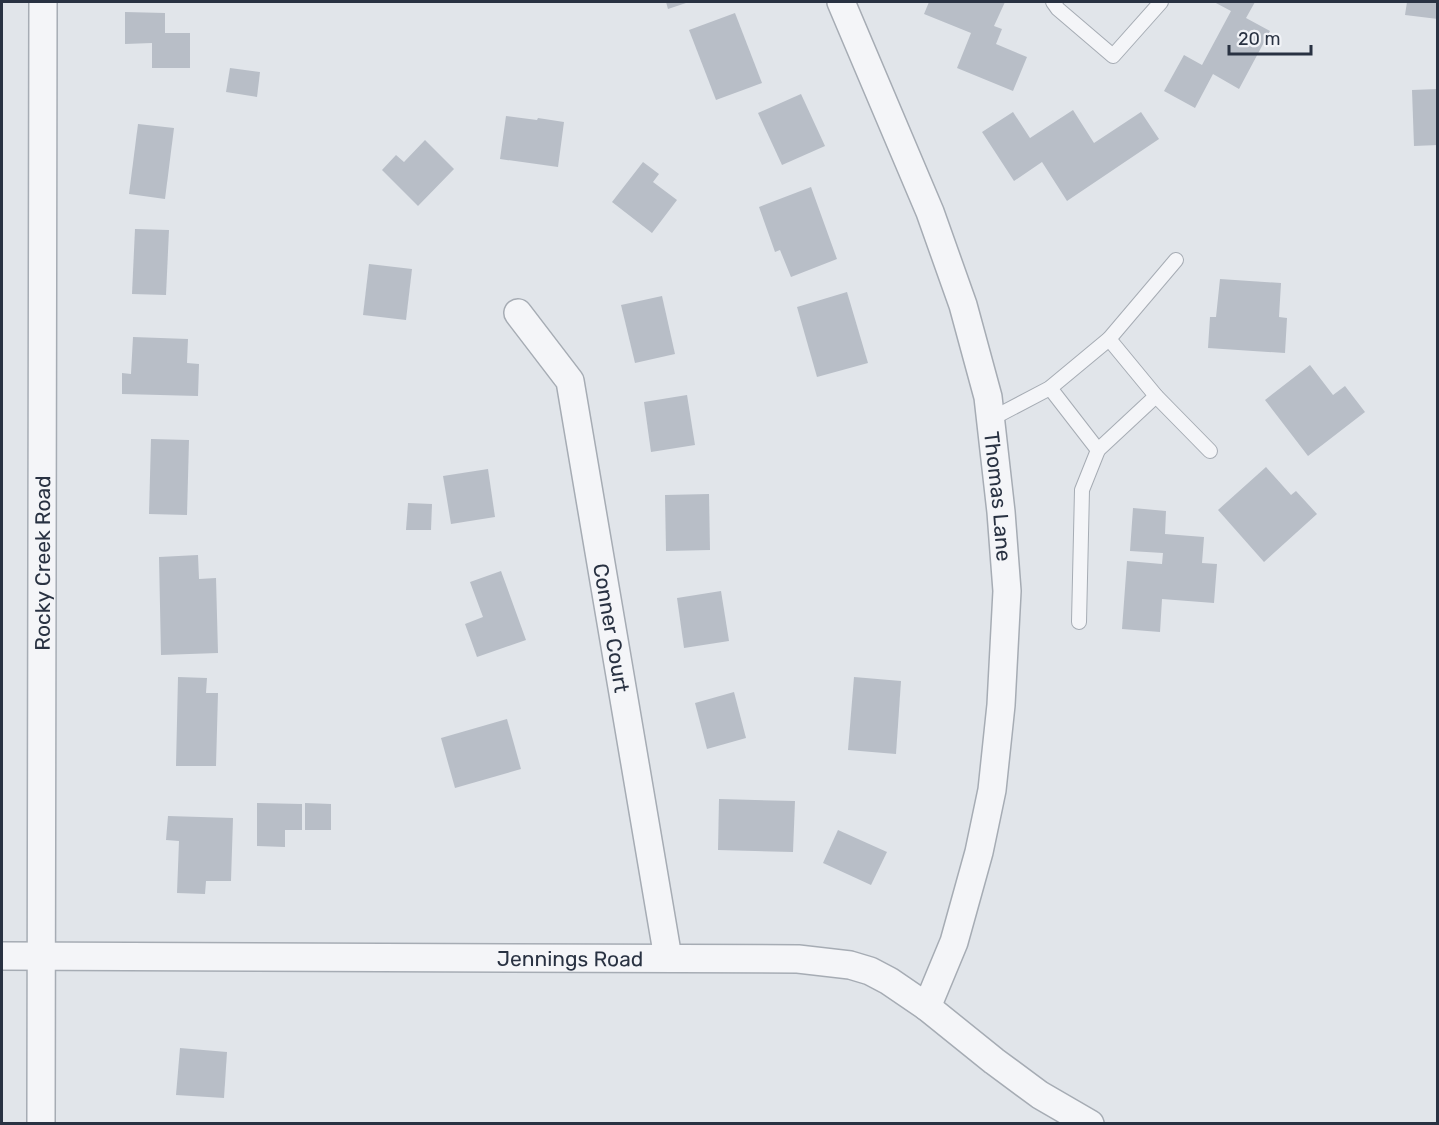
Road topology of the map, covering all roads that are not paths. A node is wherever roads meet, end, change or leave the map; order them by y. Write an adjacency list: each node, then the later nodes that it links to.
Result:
1 (43, 2): 15 (street, Rocky Creek Road)
2 (840, 2): 10 (street, Thomas Lane)
3 (1053, 2): 4 (lane)
4 (1161, 2)
5 (1176, 260): 7 (lane)
6 (518, 313): 16 (street, Conner Court)
7 (1109, 339): 8 (lane); 9 (lane)
8 (1050, 388): 10 (lane); 11 (lane)
9 (1156, 396): 11 (lane); 12 (lane)
10 (991, 419): 17 (street, Thomas Lane)
11 (1098, 450): 13 (lane)
12 (1210, 451)
13 (1079, 622)
14 (2, 956): 15 (street, Jennings Road)
15 (41, 956): 16 (street, Jennings Road); 18 (street, Rocky Creek Road)
16 (668, 958): 17 (street, Jennings Road)
17 (927, 1007): 19 (street, Jennings Road)
18 (40, 1124)
19 (1090, 1124)

